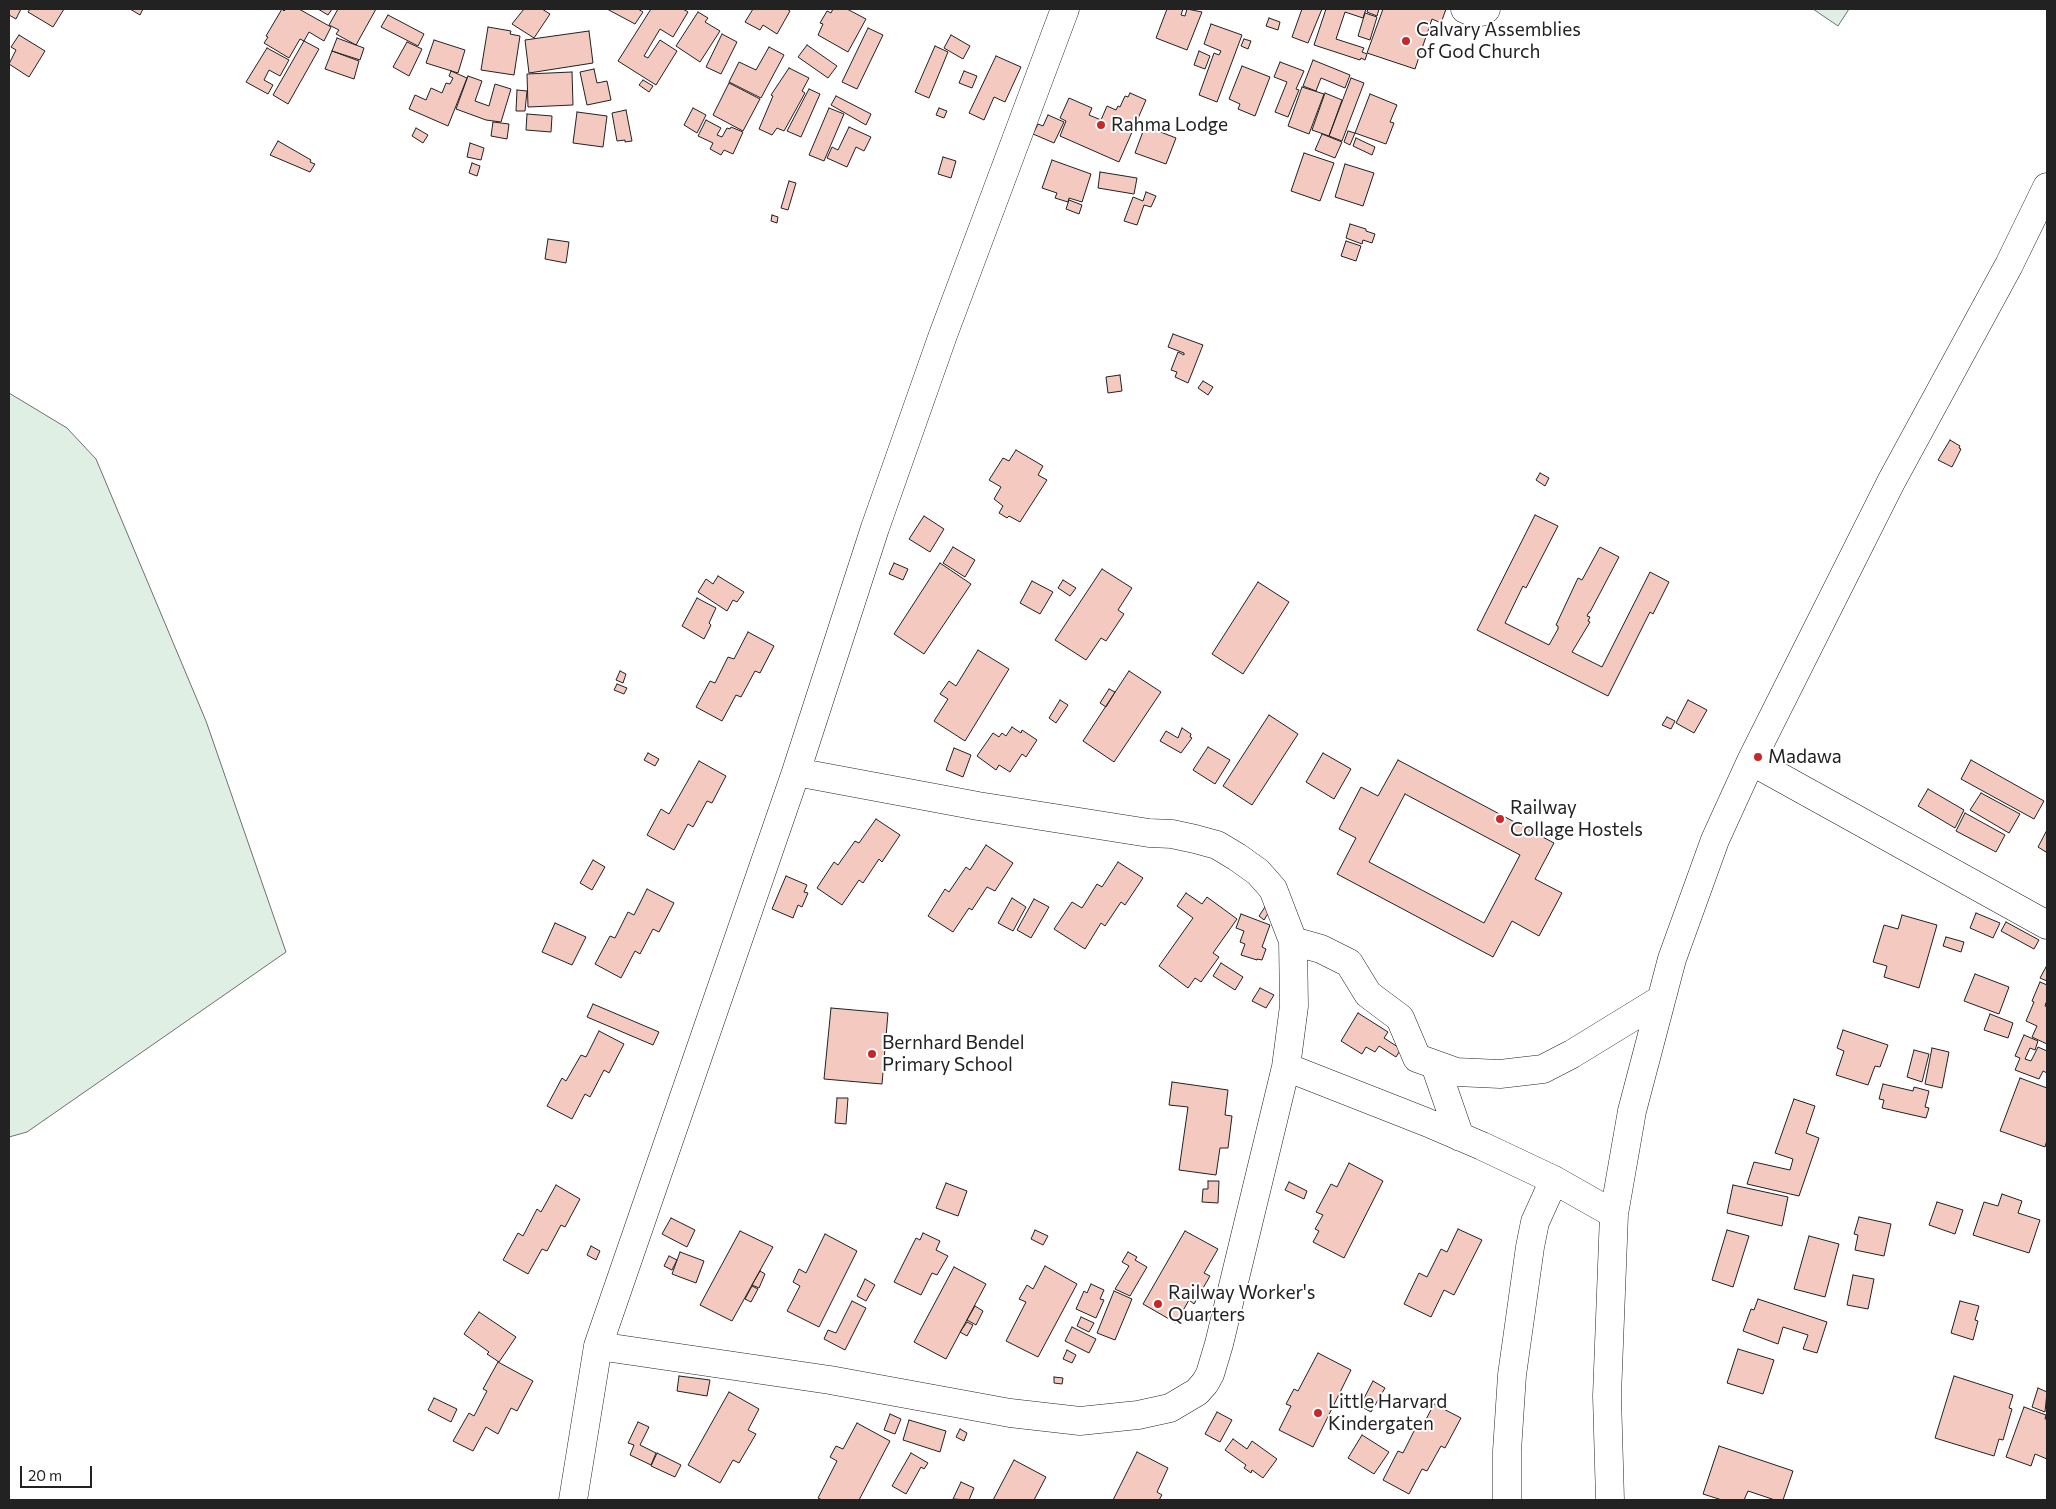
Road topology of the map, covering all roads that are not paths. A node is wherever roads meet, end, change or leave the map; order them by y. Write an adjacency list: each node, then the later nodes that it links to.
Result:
1 (1065, 9): 6 (street)
2 (1465, 9): 3 (street)
3 (1486, 9)
4 (2047, 187): 5 (street)
5 (1751, 761): 7 (street); 9 (street)
6 (796, 772): 8 (street); 15 (street)
7 (2047, 925)
8 (1293, 941): 10 (street); 11 (street)
9 (1660, 1000): 10 (street); 14 (street)
10 (1436, 1065): 12 (street)
11 (1286, 1067): 12 (street); 15 (street)
12 (1460, 1136): 13 (street)
13 (1554, 1180): 14 (street); 17 (street)
14 (1614, 1214): 18 (street)
15 (598, 1346): 16 (street)
16 (573, 1500)
17 (1507, 1500)
18 (1610, 1500)

